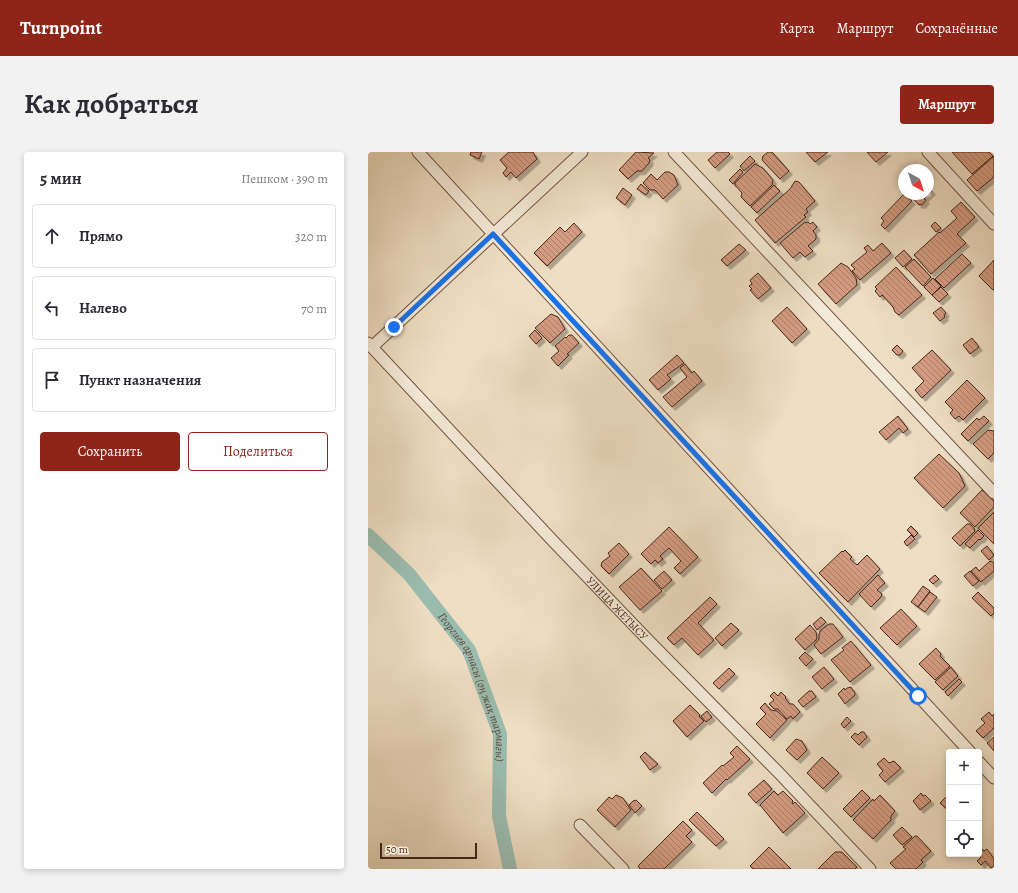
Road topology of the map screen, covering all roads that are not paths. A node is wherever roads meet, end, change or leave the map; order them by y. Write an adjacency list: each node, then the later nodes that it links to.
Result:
1 (418, 152): 6 (street)
2 (582, 152): 6 (street)
3 (674, 152): 8 (street)
4 (928, 152): 5 (street)
5 (994, 224)
6 (493, 234): 7 (street); 9 (street)
7 (370, 345): 14 (street, УЛИЦА ЖЕТЫСУ)
8 (994, 493)
9 (967, 749)
10 (982, 765): 11 (street)
11 (994, 778)
12 (580, 825): 13 (street)
13 (622, 869)
14 (870, 869)

